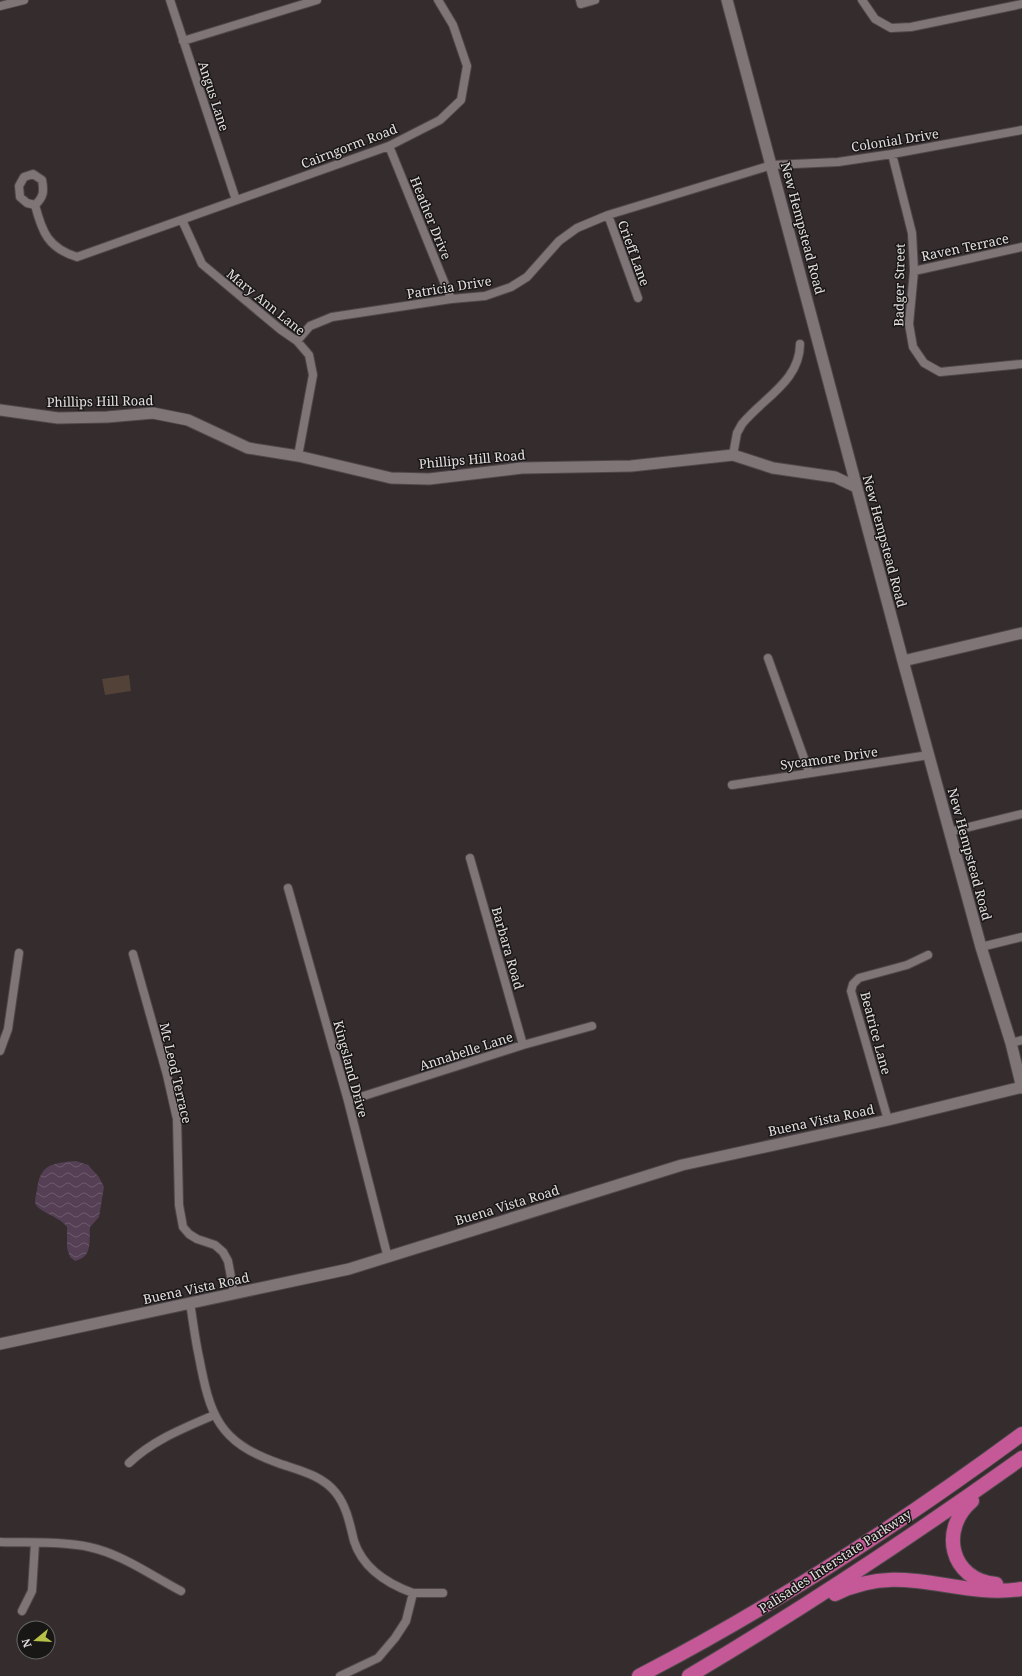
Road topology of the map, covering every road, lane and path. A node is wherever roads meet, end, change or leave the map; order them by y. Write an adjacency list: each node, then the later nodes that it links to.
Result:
1 (24, 0): 10 (street)
2 (170, 0): 11 (street, Angus Lane)
3 (317, 0): 11 (street)
4 (438, 0): 13 (street, Cairngorm Road)
5 (580, 0): 6 (street)
6 (595, 0)
7 (727, 0): 15 (street, New Hempstead Road)
8 (862, 0): 9 (street)
9 (1022, 4)
10 (0, 6)
11 (183, 41): 16 (street, Angus Lane)
12 (1022, 130): 14 (street, Colonial Drive)
13 (389, 146): 16 (street, Cairngorm Road); 23 (street, Heather Drive)
14 (892, 154): 15 (street, Colonial Drive); 21 (street, Badger Street)
15 (772, 165): 18 (street, Patricia Drive); 30 (street, New Hempstead Road)
16 (236, 200): 19 (street, Cairngorm Road)
17 (35, 205): 19 (street, Cairngorm Road)
18 (608, 215): 22 (street, Crieff Lane); 23 (street, Patricia Drive)
19 (182, 220): 24 (street, Mary Ann Lane)
20 (1022, 247): 21 (street, Raven Terrace)
21 (914, 271): 26 (street, Badger Street)
22 (638, 298)
23 (451, 299): 24 (street, Patricia Drive)
24 (297, 341): 29 (street, Mary Ann Lane)
25 (800, 344): 28 (street)
26 (1022, 364)
27 (0, 410): 29 (street, Phillips Hill Road)
28 (733, 455): 29 (street, Phillips Hill Road); 30 (street, Phillips Hill Road)
29 (298, 456)
30 (856, 487): 33 (street, New Hempstead Road)
31 (1022, 633): 33 (street)
32 (768, 658): 35 (street)
33 (903, 661): 34 (street, New Hempstead Road)
34 (929, 755): 35 (street, Sycamore Drive); 38 (street, New Hempstead Road)
35 (809, 772): 36 (street, Sycamore Drive)
36 (732, 785)
37 (1022, 814): 38 (street)
38 (949, 832): 42 (street, New Hempstead Road)
39 (470, 858): 49 (street, Barbara Road)
40 (288, 888): 53 (street, Kingsland Drive)
41 (1022, 937): 42 (street)
42 (981, 947): 48 (street, New Hempstead Road)
43 (19, 953): 50 (street)
44 (133, 954): 56 (street, Mc Leod Terrace)
45 (928, 955): 54 (street, Beatrice Lane)
46 (592, 1026): 49 (street, Annabelle Lane)
47 (1022, 1040): 48 (street)
48 (1011, 1043): 51 (street, New Hempstead Road)
49 (523, 1045): 53 (street, Annabelle Lane)
50 (0, 1051)
51 (1020, 1075): 52 (street, New Hempstead Road)
52 (1022, 1088): 54 (street, Buena Vista Road)
53 (348, 1101): 55 (street, Kingsland Drive)
54 (888, 1120): 55 (street, Buena Vista Road)
55 (388, 1258): 56 (street, Buena Vista Road)
56 (234, 1293): 57 (street, Buena Vista Road)
57 (190, 1303): 58 (street, Buena Vista Road); 59 (street)
58 (0, 1344)
59 (214, 1415): 62 (street); 68 (street)
60 (1022, 1434): 73 (highway, Palisades Interstate Parkway)
61 (1022, 1459): 65 (highway); 71 (highway, Palisades Interstate Parkway)
62 (129, 1464)
63 (0, 1542): 64 (street)
64 (34, 1543): 67 (street); 70 (street)
65 (1022, 1582)
66 (1022, 1589): 71 (highway)
67 (181, 1592)
68 (413, 1593): 69 (street); 72 (street)
69 (443, 1593)
70 (22, 1611)
71 (749, 1640): 74 (highway, Palisades Interstate Parkway)
72 (340, 1676)
73 (639, 1676)
74 (689, 1676)

